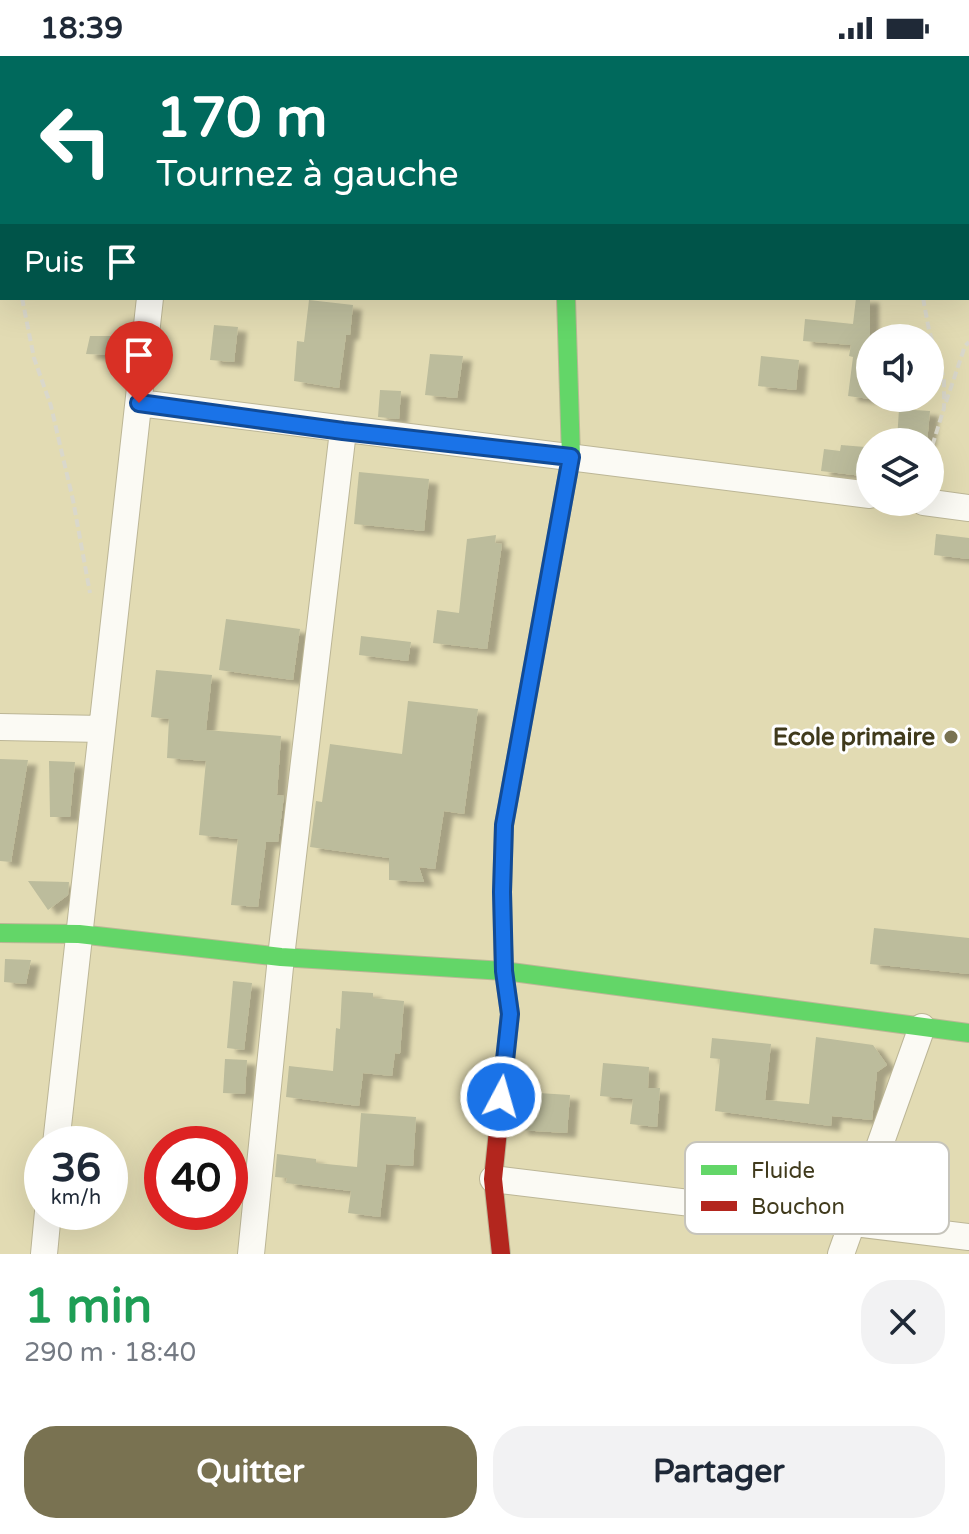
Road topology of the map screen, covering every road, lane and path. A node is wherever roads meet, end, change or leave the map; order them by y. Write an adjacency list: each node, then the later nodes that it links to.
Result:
1 (22, 300): 14 (path)
2 (150, 300): 7 (street)
3 (566, 300): 10 (street)
4 (923, 300): 5 (path)
5 (928, 324)
6 (969, 342): 8 (path)
7 (139, 403): 9 (street); 16 (street)
8 (944, 408)
9 (343, 431): 10 (street); 19 (street)
10 (571, 457): 11 (street); 20 (street)
11 (856, 493)
12 (944, 505): 13 (street)
13 (969, 508)
14 (92, 607)
15 (0, 727): 16 (street)
16 (102, 729): 18 (street)
17 (0, 933): 18 (street)
18 (79, 934): 19 (street); 23 (street)
19 (281, 957): 20 (street); 32 (street)
20 (504, 971): 21 (street); 25 (street)
21 (922, 1027): 22 (street); 24 (street)
22 (969, 1033)
23 (58, 1126)
24 (882, 1142)
25 (493, 1179): 26 (street); 33 (street)
26 (685, 1202)
27 (46, 1230): 31 (street)
28 (849, 1234): 34 (street)
29 (944, 1234): 30 (street)
30 (969, 1237)
31 (44, 1254)
32 (251, 1254)
33 (501, 1254)
34 (841, 1254)

